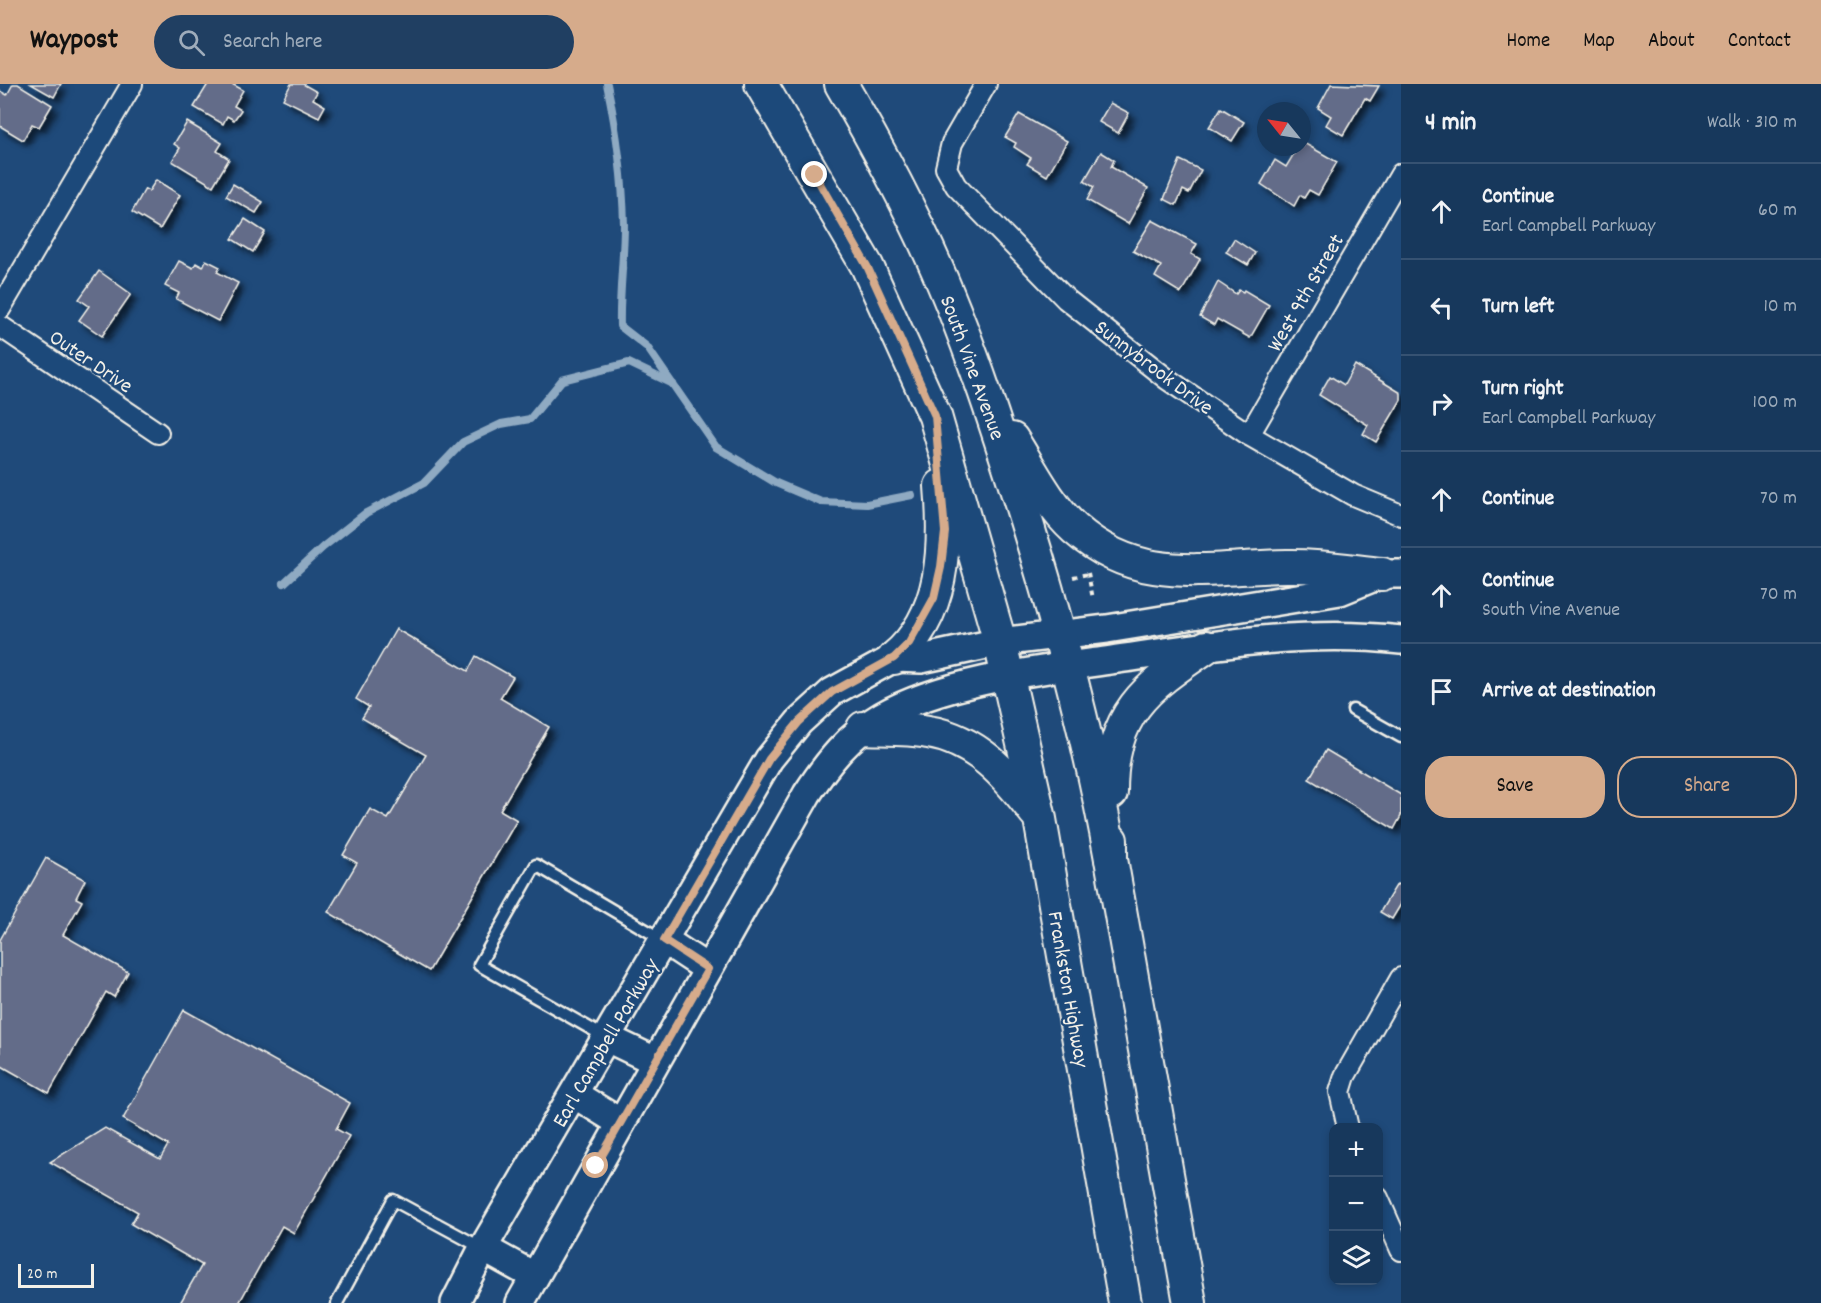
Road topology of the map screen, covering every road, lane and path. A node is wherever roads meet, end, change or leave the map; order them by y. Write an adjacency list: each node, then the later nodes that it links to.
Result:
1 (132, 84): 6 (street)
2 (761, 84): 9 (main road)
3 (841, 84): 8 (main road, South Vine Avenue)
4 (986, 84): 11 (street, Sunnybrook Drive)
5 (1401, 174): 11 (street, West 9th Street)
6 (0, 309)
7 (0, 326): 10 (street, Outer Drive)
8 (985, 395): 15 (main road); 18 (main road, South Vine Avenue)
9 (935, 416): 20 (main road); 22 (main road)
10 (158, 433)
11 (1249, 435): 12 (street, Sunnybrook Drive)
12 (1401, 515)
13 (1088, 565): 14 (path)
14 (1088, 574): 16 (path); 17 (path)
15 (1392, 574): 18 (main road)
16 (1066, 578)
17 (1093, 598)
18 (1062, 635): 20 (main road, Earl Campbell Parkway); 23 (main road, South Vine Avenue)
19 (1401, 640): 21 (main road)
20 (1000, 642): 22 (main road, Earl Campbell Parkway); 24 (main road)
21 (1206, 647): 23 (main road); 29 (main road)
22 (894, 658): 30 (main road, Earl Campbell Parkway)
23 (1070, 666): 24 (main road); 29 (main road)
24 (1007, 677): 26 (main road); 28 (main road, Frankston Highway)
25 (1353, 710): 27 (lane)
26 (863, 728): 28 (main road); 31 (main road)
27 (1401, 737)
28 (1040, 819): 45 (main road, Frankston Highway)
29 (1111, 860): 46 (main road)
30 (664, 940): 31 (main road); 33 (main road, Earl Campbell Parkway); 33 (lane)
31 (708, 969): 34 (main road)
32 (1401, 978): 37 (street)
33 (607, 1038): 34 (main road); 35 (main road, Earl Campbell Parkway)
34 (655, 1061): 36 (main road)
35 (573, 1094): 36 (main road); 39 (main road, Earl Campbell Parkway)
36 (621, 1123): 41 (main road)
37 (1347, 1123)
38 (1383, 1209): 40 (street)
39 (483, 1248): 41 (main road); 42 (lane); 43 (main road, Earl Campbell Parkway)
40 (1401, 1250)
41 (534, 1276): 44 (main road)
42 (337, 1303)
43 (455, 1303)
44 (520, 1303)
45 (1125, 1303)
46 (1190, 1303)

